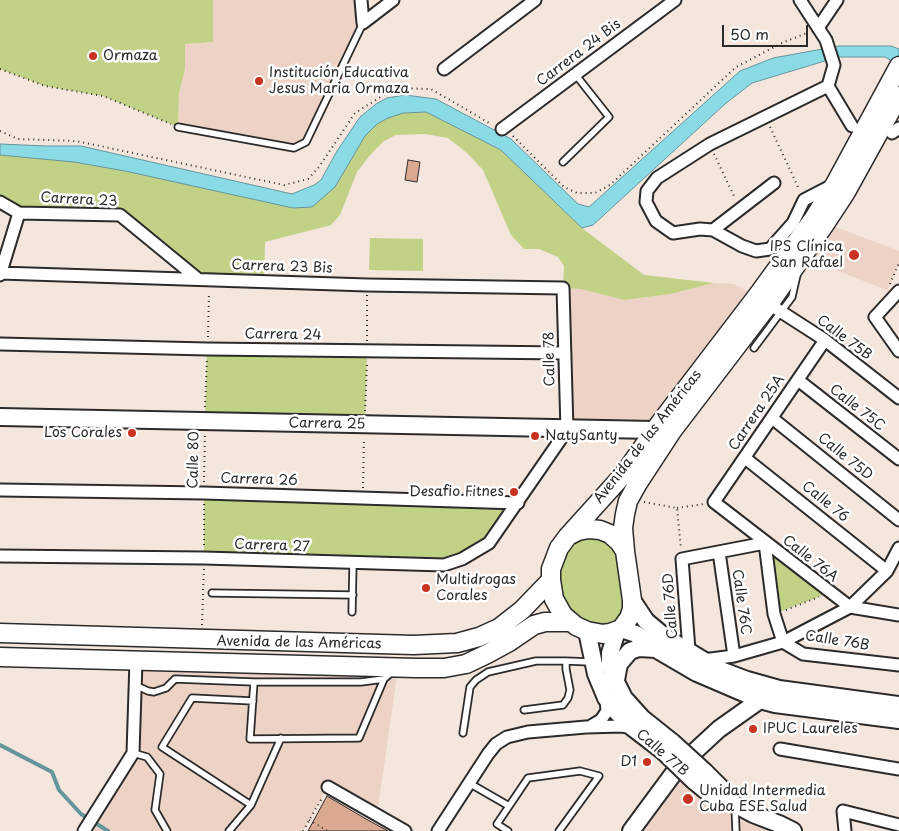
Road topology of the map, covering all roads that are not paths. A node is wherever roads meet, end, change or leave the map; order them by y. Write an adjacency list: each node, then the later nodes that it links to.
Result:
1 (361, 0): 7 (street)
2 (393, 0): 7 (street)
3 (535, 0): 10 (street)
4 (675, 0): 11 (street, Carrera 24 Bis)
5 (800, 0): 8 (street)
6 (837, 0): 8 (street)
7 (363, 23): 15 (lane)
8 (818, 28): 12 (street)
9 (899, 66): 13 (main road, Avenida de las Américas)
10 (444, 69)
11 (575, 74): 16 (street, Carrera 24 Bis); 17 (lane)
12 (828, 86): 14 (street); 22 (street)
13 (895, 89): 19 (main road, Avenida de las Américas); 27 (main road, Avenida de las Américas)
14 (852, 126)
15 (178, 127)
16 (502, 129)
17 (563, 162)
18 (774, 183): 22 (street)
19 (835, 184): 22 (street); 38 (main road, Avenida de las Américas)
20 (0, 202): 21 (street, Carrera 23)
21 (19, 213): 23 (street); 24 (street, Carrera 23)
22 (713, 230)
23 (0, 273): 24 (street, Carrera 23 Bis)
24 (204, 280): 25 (street, Carrera 23 Bis)
25 (563, 288): 32 (street, Calle 78)
26 (893, 291): 31 (street)
27 (775, 308): 28 (street, Calle 75B); 30 (lane); 48 (main road, Avenida de las Américas)
28 (825, 340): 33 (street, Carrera 25A); 34 (street, Calle 75B)
29 (0, 344): 32 (street, Carrera 24)
30 (754, 348)
31 (899, 351)
32 (565, 353): 37 (street, Calle 78)
33 (798, 380): 36 (street, Carrera 25A); 40 (street, Calle 75C)
34 (899, 398)
35 (0, 417): 37 (main road, Carrera 25)
36 (772, 418): 39 (street, Carrera 25A); 44 (street, Calle 75D)
37 (567, 430): 38 (main road, Carrera 25); 43 (street, Carrera 27)
38 (654, 430): 45 (main road, Avenida de las Américas)
39 (745, 458): 42 (street, Carrera 25A); 52 (street, Calle 76)
40 (899, 459)
41 (0, 490): 43 (street, Carrera 26)
42 (714, 502): 46 (street, Calle 76A)
43 (518, 503): 51 (street, Carrera 27)
44 (899, 520)
45 (568, 536): 48 (main road); 53 (main road, Avenida de las Américas)
46 (765, 543): 49 (street); 57 (street, Calle 76A); 64 (street)
47 (899, 548): 52 (street)
48 (625, 551): 56 (main road)
49 (718, 552): 67 (street, Calle 76D); 68 (street, Calle 76C)
50 (0, 556): 51 (street, Carrera 27)
51 (353, 563): 55 (lane)
52 (887, 571): 57 (street)
53 (550, 580): 60 (main road); 65 (main road, Avenida de las Américas)
54 (212, 593): 55 (lane)
55 (353, 595): 58 (lane)
56 (632, 600): 61 (main road); 67 (main road)
57 (850, 607): 59 (street, Calle 76A); 64 (street)
58 (352, 612)
59 (899, 615)
60 (571, 622): 62 (main road); 75 (main road, Avenida de las Américas)
61 (619, 630): 62 (main road); 66 (main road); 77 (main road, Calle 77B)
62 (587, 631): 72 (main road, Calle 77B)
63 (0, 634): 65 (main road, Avenida de las Américas)
64 (783, 642): 68 (street); 74 (street, Calle 76B)
65 (396, 645): 70 (main road)
66 (656, 648): 77 (main road); 80 (main road)
67 (689, 650): 73 (main road)
68 (734, 656): 73 (street)
69 (0, 657): 70 (main road, Avenida de las Américas)
70 (136, 661): 75 (main road, Avenida de las Américas); 78 (street)
71 (566, 661): 72 (lane); 83 (lane); 87 (lane)
72 (593, 662): 79 (main road, Calle 77B)
73 (714, 663): 82 (main road)
74 (899, 665)
75 (391, 673): 76 (lane); 88 (lane)
76 (254, 682): 78 (lane); 81 (lane)
77 (616, 682): 89 (main road, Calle 77B)
78 (136, 685): 91 (street)
79 (606, 698): 85 (street); 86 (main road, Calle 77B)
80 (760, 700): 84 (main road); 106 (main road)
81 (253, 701): 88 (lane); 96 (lane)
82 (899, 705)
83 (524, 710)
84 (899, 720)
85 (586, 727): 86 (street); 93 (street)
86 (633, 728): 89 (main road, Calle 77B)
87 (463, 733)
88 (281, 738): 96 (lane)
89 (668, 746): 95 (main road, Calle 77B, bridge)
90 (780, 749): 92 (street)
91 (133, 753): 99 (street); 100 (lane)
92 (899, 769)
93 (469, 783): 97 (lane); 103 (street)
94 (328, 787): 102 (street)
95 (731, 802): 107 (lane); 108 (main road, Calle 77B)
96 (252, 805): 101 (lane)
97 (509, 806): 104 (lane); 105 (lane)
98 (899, 825): 109 (street)
99 (84, 831)
100 (167, 831)
101 (229, 831)
102 (405, 831)
103 (438, 831)
104 (508, 831)
105 (560, 831)
106 (631, 831)
107 (736, 831)
108 (793, 831)
109 (846, 831)

